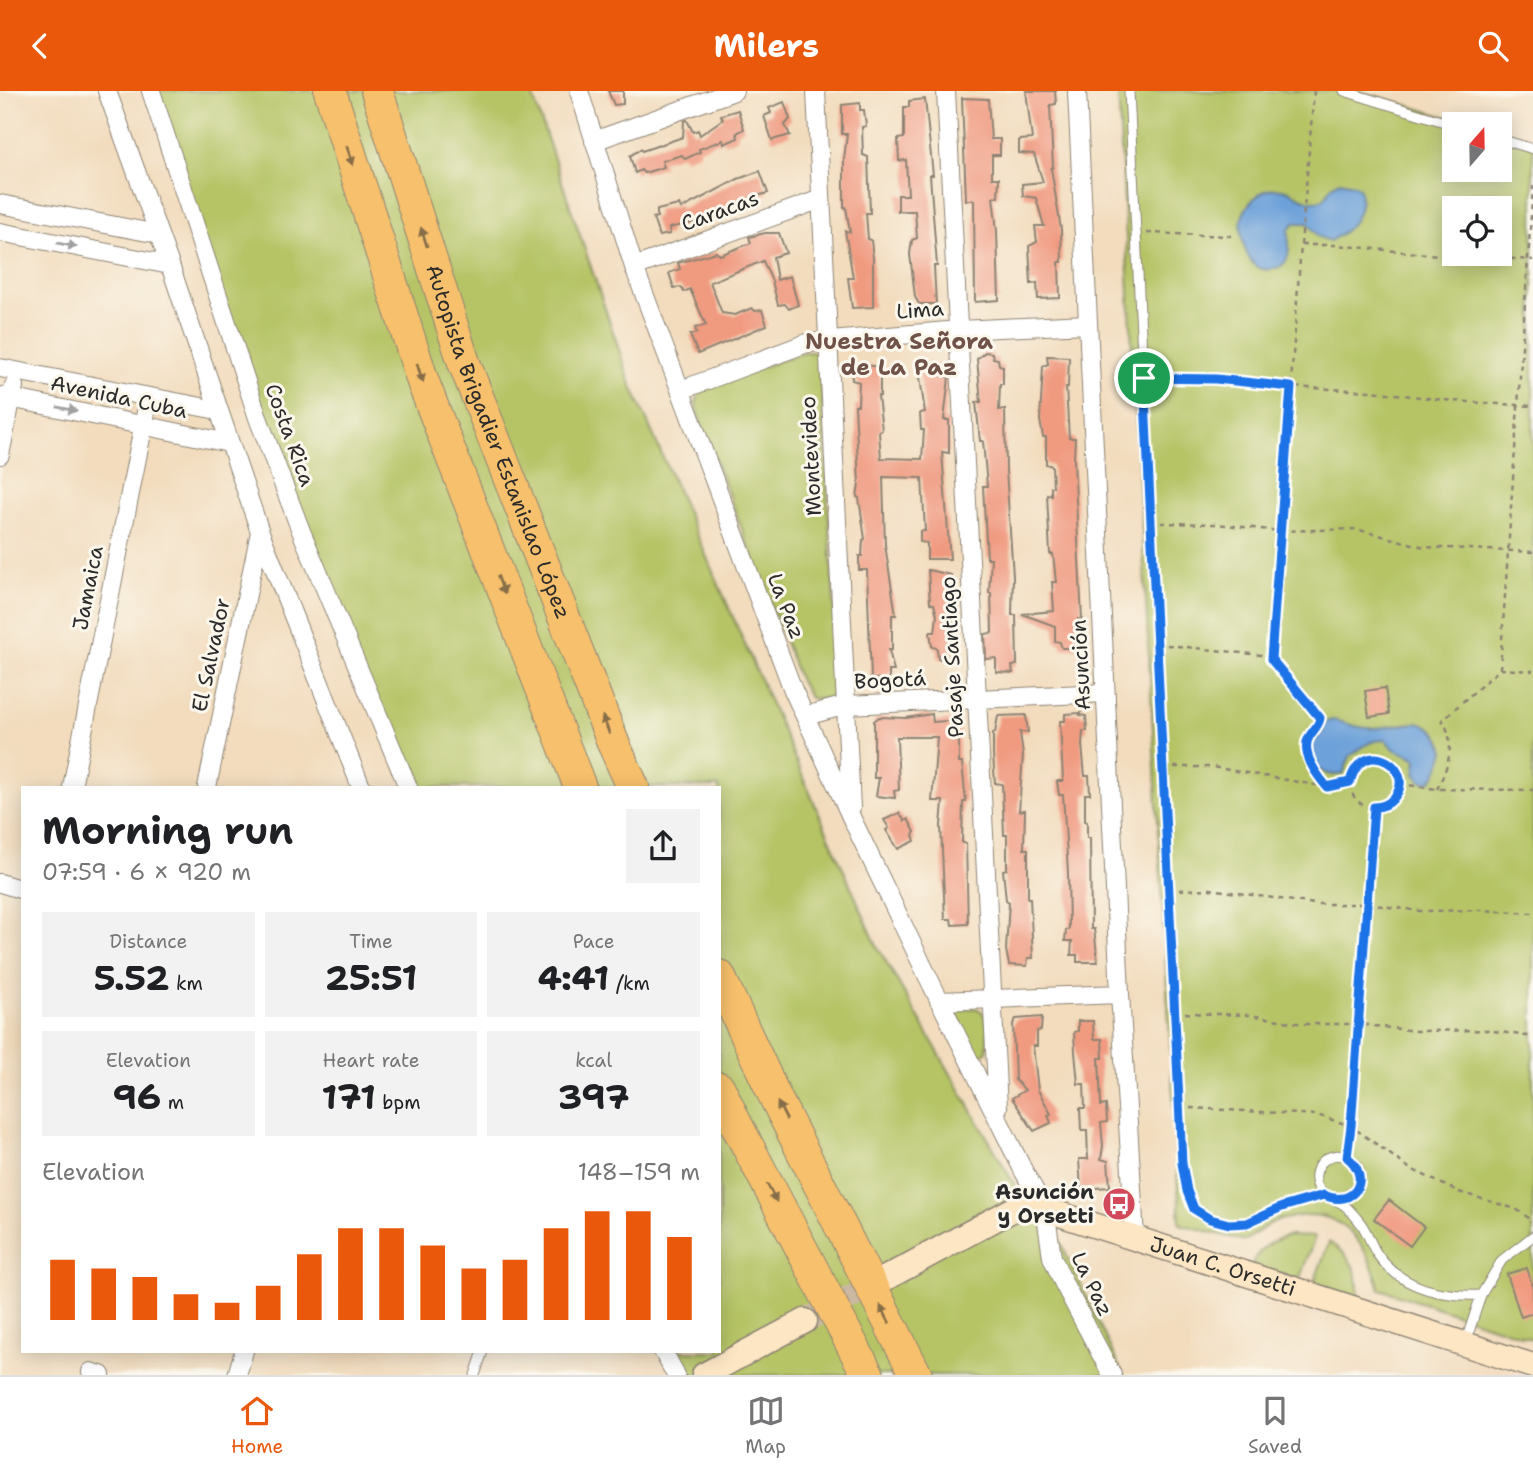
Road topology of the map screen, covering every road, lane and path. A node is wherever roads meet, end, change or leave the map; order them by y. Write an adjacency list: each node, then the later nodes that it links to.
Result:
1 (107, 91): 22 (street)
2 (151, 91): 63 (street, Costa Rica)
3 (330, 91): 64 (highway, one-way to 64)
4 (377, 91): 65 (highway, Autopista Brigadier Estanislao López, one-way to 4)
5 (579, 91): 14 (street, La Paz)
6 (734, 91): 14 (street)
7 (816, 91): 18 (street, Montevideo)
8 (946, 91): 30 (street, Pasaje Santiago)
9 (1076, 91): 29 (street, Asunción)
10 (1129, 91): 21 (lane)
11 (1314, 91): 24 (path)
12 (1344, 91): 13 (lane)
13 (1442, 121)
14 (594, 141): 28 (street, La Paz)
15 (1512, 143): 16 (lane)
16 (1533, 149)
17 (1533, 186): 25 (path)
18 (821, 199): 28 (street, Caracas); 31 (street, Montevideo)
19 (0, 204): 22 (street)
20 (0, 232): 27 (street, one-way to 27)
21 (1137, 233): 23 (path); 33 (lane)
22 (158, 234): 27 (street)
23 (1231, 236)
24 (1301, 245): 25 (path); 34 (path)
25 (1527, 260): 26 (path); 38 (path)
26 (1533, 260)
27 (170, 265): 40 (street)
28 (634, 267): 35 (street, La Paz)
29 (1087, 324): 30 (street, Lima); 53 (street, Asunción)
30 (959, 330): 31 (street, Lima); 54 (street, Pasaje Santiago)
31 (828, 340): 35 (street, Lima); 55 (street, Montevideo)
32 (8, 369): 36 (street); 37 (street, Avenida Cuba)
33 (1144, 378): 34 (path); 44 (lane)
34 (1291, 387): 38 (path); 45 (path)
35 (681, 390): 56 (street, La Paz)
36 (6, 397): 41 (street, Avenida Cuba, one-way to 41); 43 (street)
37 (149, 397): 40 (street, Avenida Cuba); 41 (street, Jamaica)
38 (1517, 405): 39 (path); 47 (path)
39 (1533, 406)
40 (217, 410): 42 (street)
41 (143, 425): 42 (street, Avenida Cuba); 60 (street, Jamaica)
42 (229, 443): 46 (street)
43 (0, 455)
44 (1151, 523): 45 (path); 49 (lane)
45 (1280, 531): 47 (path); 50 (path)
46 (260, 532): 61 (street, El Salvador); 62 (street)
47 (1510, 550): 48 (path); 51 (path)
48 (1533, 552)
49 (1157, 644): 50 (path); 57 (lane)
50 (1271, 659): 66 (path)
51 (1500, 669): 52 (path); 67 (path)
52 (1533, 671)
53 (1105, 692): 54 (street, Bogotá); 77 (street, Asunción)
54 (976, 699): 55 (street, Bogotá); 78 (street, Pasaje Santiago)
55 (847, 705): 56 (street, Bogotá); 70 (street, Montevideo)
56 (805, 716): 70 (street, La Paz)
57 (1163, 767): 66 (path); 73 (lane)
58 (1350, 782): 59 (path); 66 (path); 69 (path)
59 (1401, 784): 67 (path); 69 (path)
60 (72, 786)
61 (207, 786)
62 (360, 786)
63 (408, 786)
64 (580, 786)
65 (634, 786)
66 (1327, 787)
67 (1437, 789): 68 (path)
68 (1533, 790)
69 (1374, 807): 74 (path)
70 (852, 819): 79 (street, La Paz)
71 (0, 883): 72 (street)
72 (21, 889)
73 (1169, 890): 74 (path); 80 (lane)
74 (1367, 904): 75 (path); 81 (path)
75 (1533, 913)
76 (721, 980): 107 (highway, one-way to 76)
77 (1120, 994): 78 (street); 93 (street, Asunción)
78 (993, 999): 79 (street); 85 (street, Pasaje Santiago)
79 (939, 1001): 85 (street, La Paz)
80 (1175, 1013): 81 (path); 84 (lane)
81 (1358, 1024): 82 (path); 86 (path)
82 (1533, 1037)
83 (721, 1092): 106 (highway, one-way to 106)
84 (1180, 1108): 86 (path); 88 (lane)
85 (999, 1117): 90 (street, Pasaje Santiago)
86 (1351, 1126): 87 (path); 91 (path)
87 (1347, 1157): 88 (lane); 89 (lane)
88 (1324, 1195): 89 (lane)
89 (1334, 1199): 95 (lane)
90 (1045, 1209): 93 (street, Juan C. Orsetti); 94 (street, Juan C. Orsetti); 108 (street, La Paz)
91 (1533, 1221)
92 (1533, 1236): 95 (lane)
93 (1135, 1237): 97 (street, Juan C. Orsetti)
94 (884, 1279)
95 (1481, 1294): 97 (lane)
96 (805, 1321): 105 (street)
97 (1465, 1344): 101 (street, Juan C. Orsetti)
98 (243, 1353): 102 (street)
99 (482, 1353): 103 (lane)
100 (664, 1353): 104 (street)
101 (1533, 1366)
102 (237, 1375)
103 (475, 1375)
104 (676, 1375)
105 (704, 1375)
106 (868, 1375)
107 (916, 1375)
108 (1112, 1375)

